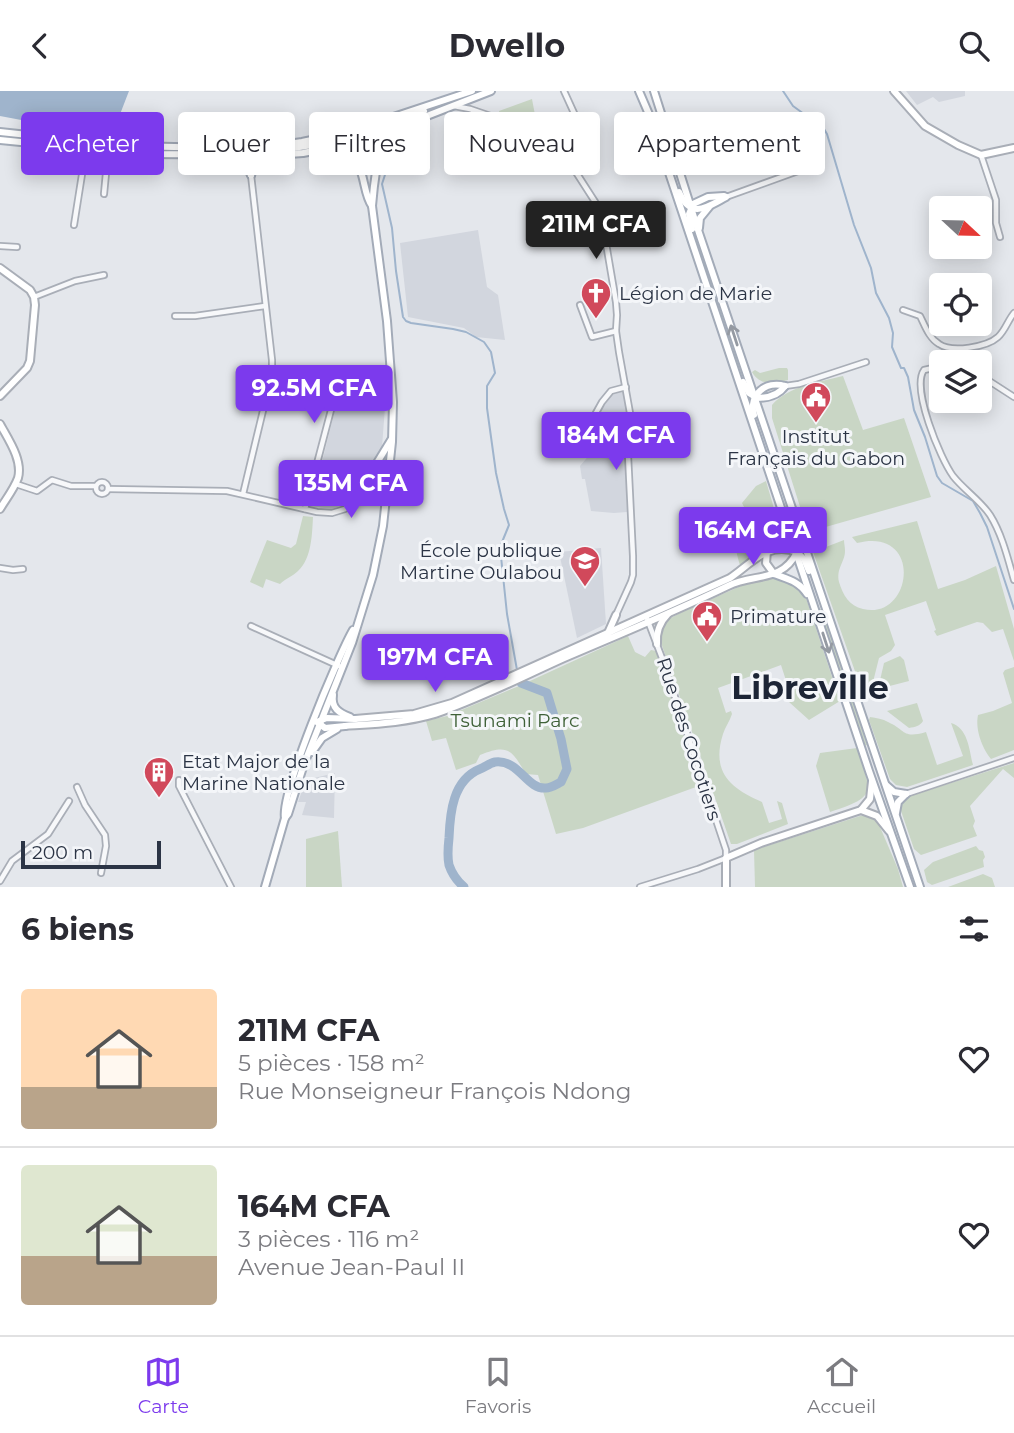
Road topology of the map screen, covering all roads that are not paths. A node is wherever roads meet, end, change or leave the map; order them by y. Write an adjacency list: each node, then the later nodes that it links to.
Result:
1 (491, 91): 6 (main road)
2 (564, 91): 12 (street)
3 (894, 91): 21 (main road)
4 (654, 92): 5 (main road); 32 (main road)
5 (640, 93): 13 (main road)
6 (472, 95): 7 (main road); 8 (main road); 9 (street)
7 (454, 97): 10 (main road); 18 (main road)
8 (453, 106): 9 (street); 14 (main road)
9 (475, 111): 11 (street)
10 (427, 112)
11 (478, 112)
12 (574, 112)
13 (647, 112)
14 (430, 115)
15 (1, 132): 19 (main road)
16 (0, 140): 17 (main road)
17 (21, 142)
18 (295, 143)
19 (178, 146)
20 (1014, 148): 21 (main road)
21 (981, 155): 41 (street)
22 (82, 175): 39 (street)
23 (106, 175): 33 (street)
24 (251, 175): 49 (street)
25 (371, 175): 31 (main road)
26 (376, 175): 36 (main road)
27 (578, 175): 53 (street)
28 (669, 175): 45 (main road)
29 (673, 175): 38 (main road)
30 (787, 175): 34 (street)
31 (362, 177): 36 (main road)
32 (683, 181): 35 (main road); 38 (main road)
33 (104, 194)
34 (726, 197): 35 (main road); 37 (main road)
35 (705, 198): 38 (main road)
36 (372, 206): 69 (main road)
37 (709, 206): 38 (main road); 40 (main road)
38 (691, 208): 40 (main road); 45 (main road)
39 (74, 225)
40 (699, 233): 56 (main road, one-way to 40)
41 (1000, 237)
42 (0, 246): 43 (street)
43 (17, 247)
44 (0, 268): 47 (main road)
45 (702, 272): 54 (main road)
46 (104, 275): 47 (street)
47 (34, 297): 64 (main road)
48 (580, 305): 53 (street)
49 (265, 306): 51 (street); 58 (street)
50 (903, 310): 52 (street)
51 (175, 316)
52 (1013, 316)
53 (616, 331): 61 (street)
54 (728, 349): 65 (main road); 71 (main road)
55 (866, 362): 60 (street)
56 (746, 369): 62 (main road); 65 (main road)
57 (929, 369): 89 (street)
58 (272, 373): 80 (street); 83 (street)
59 (992, 383): 66 (street)
60 (785, 386): 62 (main road); 63 (main road)
61 (626, 387): 70 (street); 92 (street)
62 (768, 387): 65 (main road)
63 (773, 395): 65 (main road); 67 (main road)
64 (0, 396)
65 (754, 397): 67 (main road); 71 (main road)
66 (1014, 397)
67 (762, 420): 74 (main road)
68 (0, 424): 75 (main road)
69 (392, 438): 72 (main road); 73 (main road)
70 (587, 448)
71 (762, 450): 81 (main road)
72 (389, 466): 73 (main road); 79 (main road)
73 (371, 476): 78 (main road); 79 (main road)
74 (784, 481): 85 (main road); 93 (main road)
75 (15, 484): 76 (street); 82 (main road)
76 (96, 486): 77 (street); 77 (street)
77 (108, 489): 80 (street)
78 (361, 489): 83 (street)
79 (387, 491): 99 (main road)
80 (243, 494): 83 (street)
81 (777, 496): 84 (main road); 85 (main road)
82 (0, 509)
83 (305, 509)
84 (767, 551): 85 (main road); 88 (main road); 94 (main road)
85 (797, 552): 88 (main road); 90 (main road); 93 (main road)
86 (0, 569): 87 (street)
87 (23, 569)
88 (774, 574): 90 (main road); 91 (main road)
89 (1014, 580)
90 (813, 603): 108 (main road, one-way to 108)
91 (672, 611): 94 (main road); 98 (main road)
92 (616, 615): 96 (main road); 97 (main road)
93 (829, 617): 105 (main road)
94 (647, 619): 96 (main road); 98 (street, Rue des Cocotiers); 100 (main road)
95 (251, 626): 99 (street)
96 (625, 626): 97 (main road)
97 (608, 633): 100 (main road)
98 (657, 644): 120 (street, Rue des Cocotiers)
99 (337, 668): 101 (main road); 103 (main road); 107 (main road)
100 (519, 676): 102 (main road); 104 (main road)
101 (334, 685): 102 (main road); 103 (main road)
102 (355, 719): 103 (main road)
103 (319, 722): 104 (main road); 107 (main road); 111 (main road)
104 (345, 726): 111 (main road)
105 (870, 742): 110 (main road); 115 (main road)
106 (1014, 758): 113 (street)
107 (296, 769): 117 (main road)
108 (872, 779): 115 (main road); 116 (main road)
109 (179, 780): 126 (street)
110 (884, 782): 113 (main road); 118 (main road)
111 (297, 784): 117 (main road)
112 (77, 787): 122 (street)
113 (906, 794): 118 (main road)
114 (68, 801): 123 (street)
115 (880, 804): 116 (main road); 119 (main road); 121 (main road)
116 (861, 810): 119 (main road); 120 (main road)
117 (285, 818): 127 (main road)
118 (897, 820): 121 (main road)
119 (890, 832): 125 (main road)
120 (726, 858): 128 (street); 129 (main road)
121 (910, 858): 124 (main road)
122 (101, 873)
123 (0, 881)
124 (919, 884): 125 (main road)
125 (909, 885)
126 (231, 887)
127 (265, 887)
128 (640, 887)
129 (726, 887)

